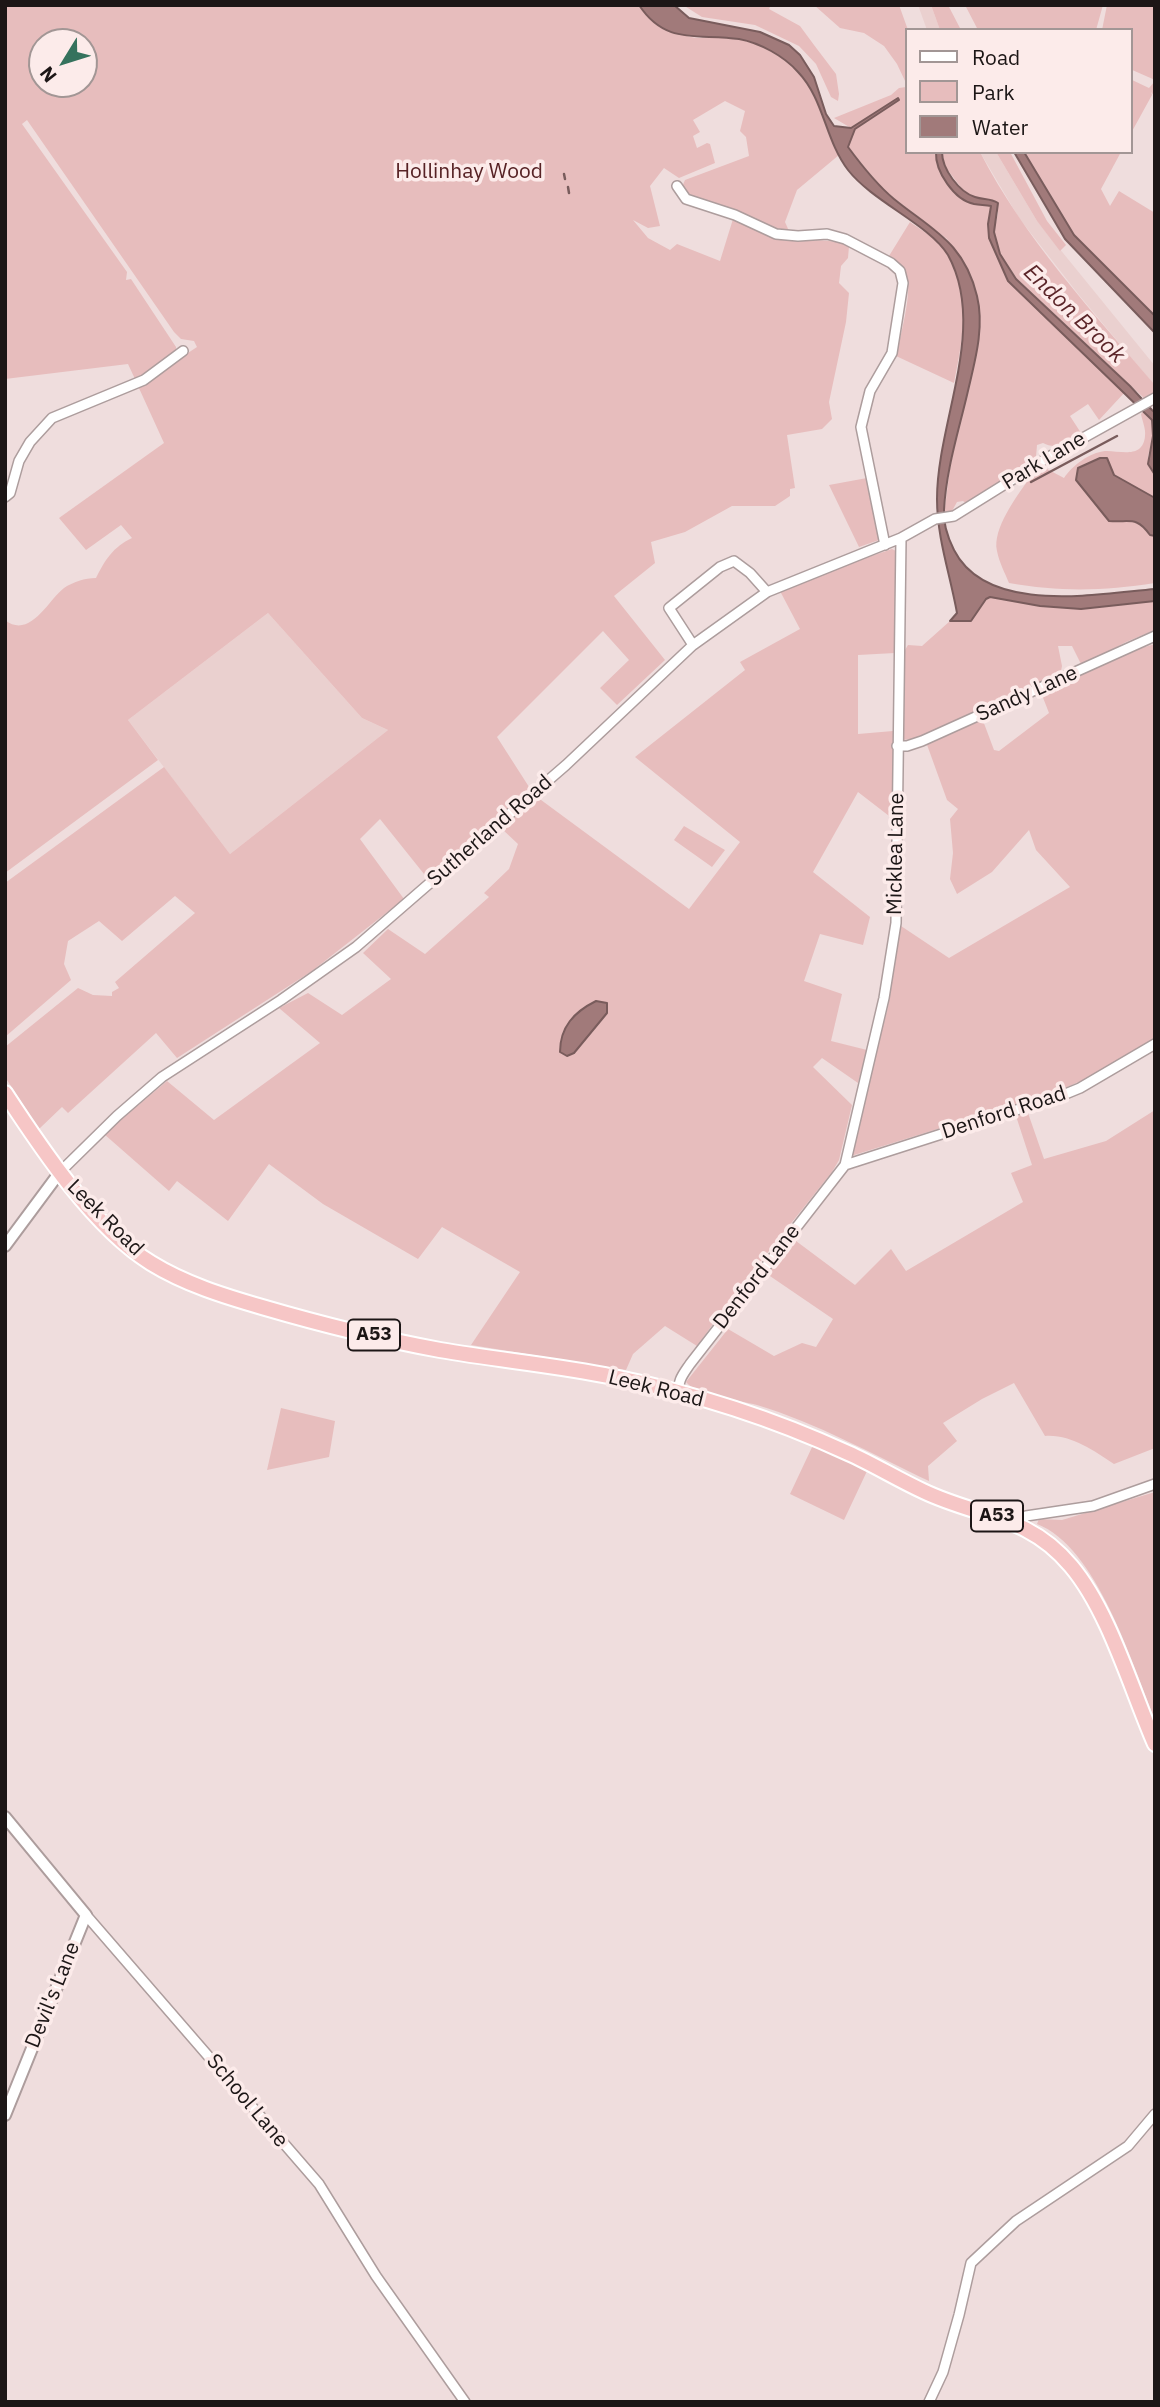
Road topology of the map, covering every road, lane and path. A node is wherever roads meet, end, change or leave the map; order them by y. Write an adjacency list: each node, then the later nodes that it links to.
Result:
1 (677, 187): 7 (street)
2 (183, 351): 4 (street)
3 (1153, 399): 5 (street, Park Lane)
4 (8, 495)
5 (935, 519): 6 (street, Sutherland Road)
6 (901, 538): 7 (street, Sutherland Road); 11 (street, Micklea Lane)
7 (885, 545): 8 (street, Sutherland Road)
8 (767, 592): 10 (street, Sutherland Road); 10 (street)
9 (1155, 636): 11 (street, Sandy Lane)
10 (693, 645): 15 (street, Sutherland Road)
11 (897, 746): 14 (street, Micklea Lane)
12 (1155, 1044): 14 (street, Denford Road)
13 (5, 1093): 15 (highway, A53)
14 (845, 1165): 17 (street, Denford Lane)
15 (60, 1172): 16 (street); 17 (highway, Leek Road / A53)
16 (5, 1246)
17 (680, 1394): 19 (highway, Leek Road / A53)
18 (1155, 1484): 19 (street)
19 (1019, 1524): 20 (highway, Leek Road / A53)
20 (1155, 1744)
21 (5, 1817): 22 (street, School Lane)
22 (86, 1915): 24 (street, Devil's Lane); 25 (street, School Lane)
23 (1155, 2114): 26 (street)
24 (5, 2115)
25 (465, 2402)
26 (929, 2402)

